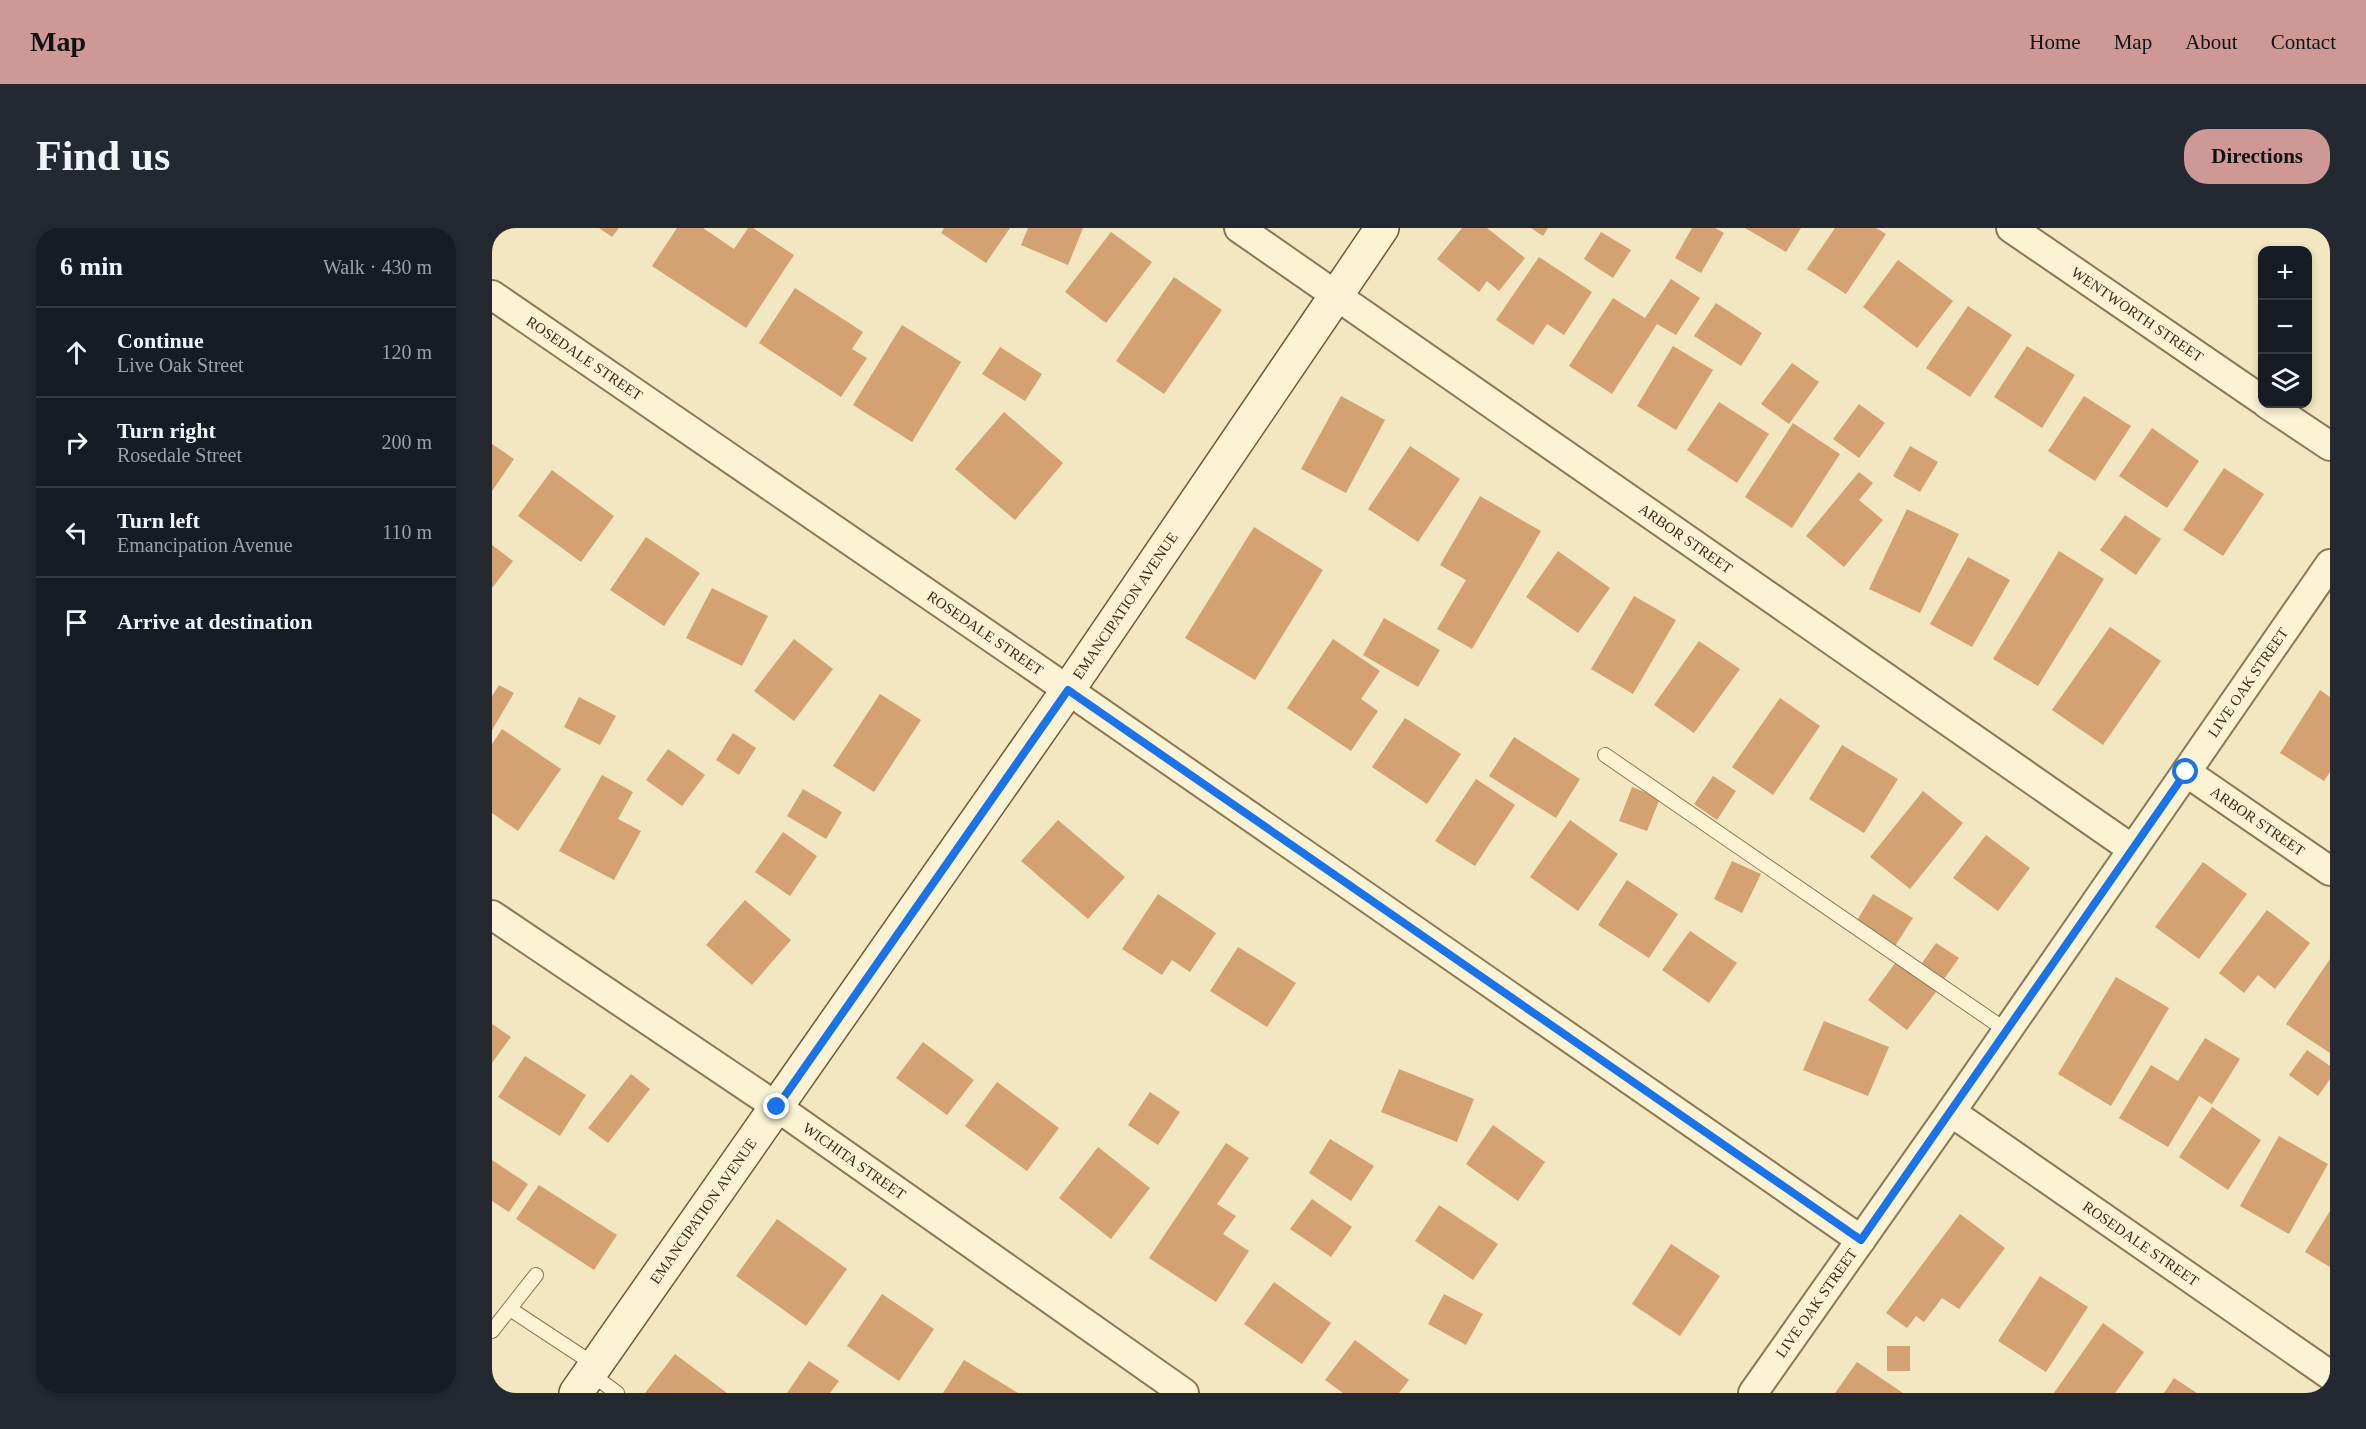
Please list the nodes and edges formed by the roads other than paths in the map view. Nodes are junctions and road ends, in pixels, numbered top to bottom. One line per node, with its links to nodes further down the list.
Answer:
1 (1239, 228): 4 (street, ARBOR STREET)
2 (1382, 228): 4 (main road, EMANCIPATION AVENUE)
3 (2011, 228): 6 (street, WENTWORTH STREET)
4 (1336, 294): 10 (main road, EMANCIPATION AVENUE); 13 (street, ARBOR STREET)
5 (492, 295): 10 (street, ROSEDALE STREET)
6 (2258, 397)
7 (2273, 408): 8 (street)
8 (2330, 446)
9 (2330, 564): 12 (street, LIVE OAK STREET)
10 (1068, 690): 17 (main road, EMANCIPATION AVENUE); 19 (street, ROSEDALE STREET)
11 (1605, 754): 16 (lane)
12 (2186, 772): 13 (street, LIVE OAK STREET); 14 (street, ARBOR STREET)
13 (2132, 849): 16 (street, LIVE OAK STREET)
14 (2330, 871)
15 (492, 915): 17 (street, WICHITA STREET)
16 (2007, 1031): 18 (street, LIVE OAK STREET)
17 (777, 1107): 24 (main road, EMANCIPATION AVENUE); 26 (street, WICHITA STREET)
18 (1951, 1112): 19 (street, LIVE OAK STREET); 23 (street, ROSEDALE STREET)
19 (1861, 1240): 27 (street, LIVE OAK STREET)
20 (536, 1275): 21 (lane)
21 (510, 1309): 22 (lane); 24 (lane)
22 (492, 1331)
23 (2330, 1375)
24 (587, 1377): 25 (lane)
25 (618, 1393)
26 (1184, 1393)
27 (1753, 1393)

